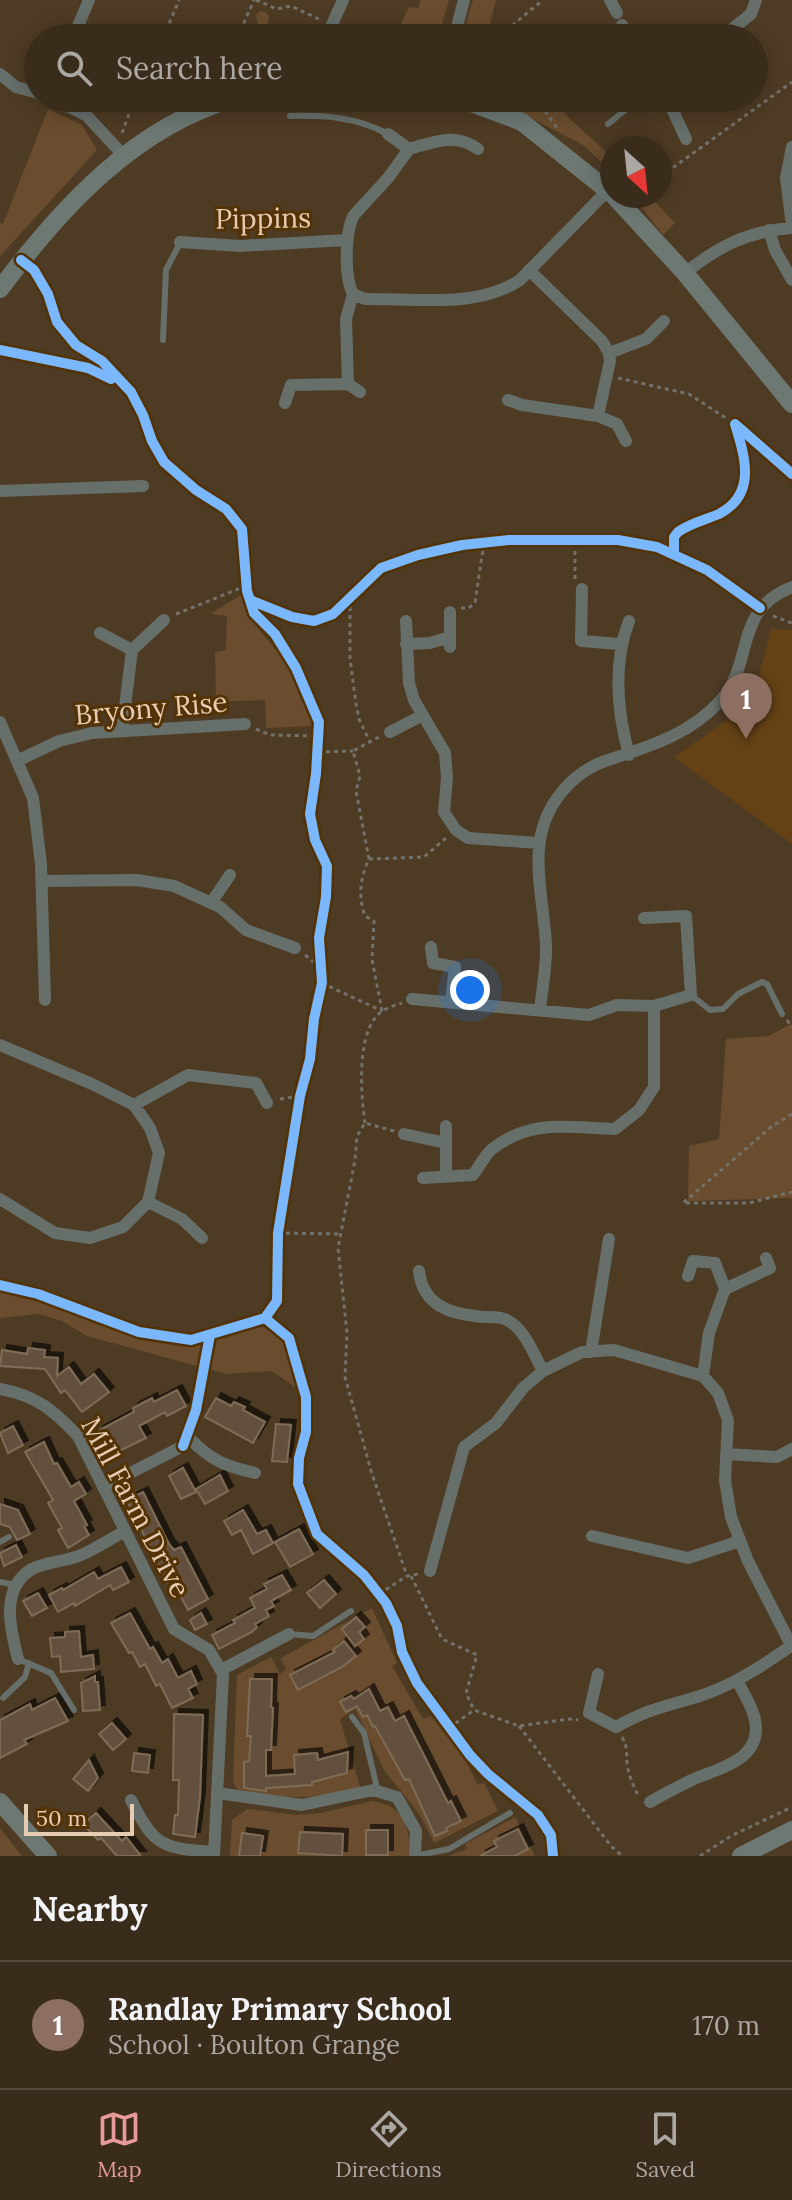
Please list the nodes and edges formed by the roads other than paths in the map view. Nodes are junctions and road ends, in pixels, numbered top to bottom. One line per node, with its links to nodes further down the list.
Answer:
1 (89, 0): 6 (street)
2 (343, 0): 7 (street)
3 (464, 0): 8 (street)
4 (610, 0): 9 (street)
5 (756, 0): 10 (street)
6 (79, 24)
7 (332, 24)
8 (458, 24)
9 (622, 24)
10 (738, 24)
11 (0, 74): 12 (street)
12 (24, 89)
13 (79, 112): 25 (street)
14 (202, 112): 25 (street)
15 (495, 112): 26 (street)
16 (623, 112): 19 (lane)
17 (673, 112): 21 (street)
18 (290, 116): 20 (lane)
19 (608, 124)
20 (388, 134): 23 (street)
21 (686, 139)
22 (792, 147): 29 (street)
23 (409, 149): 24 (street); 31 (street)
24 (478, 149)
25 (124, 156): 36 (street)
26 (600, 184)
27 (600, 203): 33 (street)
28 (625, 208): 34 (street)
29 (792, 227): 30 (street)
30 (769, 230): 34 (street); 35 (street)
31 (347, 240): 32 (street, Pippins); 37 (street)
32 (180, 242): 39 (lane)
33 (529, 270): 37 (street); 40 (street)
34 (685, 273): 45 (street)
35 (792, 280)
36 (0, 289)
37 (353, 294): 41 (street)
38 (664, 321): 40 (street)
39 (163, 340)
40 (609, 353): 46 (street)
41 (348, 384): 42 (street); 44 (street)
42 (360, 392)
43 (508, 400): 46 (street)
44 (285, 403)
45 (792, 404)
46 (598, 416): 47 (street)
47 (626, 441)
48 (143, 486): 49 (street)
49 (0, 491)
50 (792, 587): 65 (street)
51 (582, 589): 58 (street)
52 (450, 612): 57 (street)
53 (164, 620): 59 (street)
54 (406, 621): 57 (street)
55 (629, 621): 58 (street)
56 (100, 633): 59 (street)
57 (406, 644): 60 (street)
58 (620, 644): 65 (street)
59 (132, 650): 63 (street)
60 (421, 716): 64 (street); 67 (street)
61 (0, 722): 66 (street)
62 (245, 724): 63 (street, Bryony Rise)
63 (122, 731): 66 (street, Bryony Rise)
64 (390, 732)
65 (629, 755): 67 (street)
66 (19, 760): 69 (street)
67 (538, 843): 79 (street)
68 (230, 875): 70 (street)
69 (42, 881): 70 (street); 76 (street)
70 (211, 903): 73 (street)
71 (644, 918): 74 (street)
72 (431, 947): 77 (street)
73 (295, 948)
74 (691, 995): 78 (street); 80 (lane)
75 (412, 999): 77 (street)
76 (45, 1000)
77 (451, 1001): 79 (street)
78 (654, 1006): 79 (street); 87 (street)
79 (540, 1010)
80 (782, 1014)
81 (0, 1045): 83 (street)
82 (266, 1102): 83 (street)
83 (134, 1105): 90 (street)
84 (446, 1126): 86 (street)
85 (404, 1134): 86 (street)
86 (446, 1143): 87 (street)
87 (446, 1177): 88 (street)
88 (423, 1178)
89 (0, 1199): 90 (street)
90 (148, 1202): 91 (street)
91 (202, 1238)
92 (609, 1239): 97 (street)
93 (766, 1258): 96 (street)
94 (419, 1271): 98 (street)
95 (688, 1276): 96 (street)
96 (725, 1289): 99 (street)
97 (591, 1352): 98 (street); 99 (street)
98 (543, 1371): 110 (street)
99 (703, 1376): 102 (street)
100 (0, 1389): 104 (street, Mill Farm Drive)
101 (792, 1449): 102 (street)
102 (726, 1454): 108 (street)
103 (255, 1473): 104 (street)
104 (103, 1487): 105 (street, Mill Farm Drive)
105 (125, 1531): 112 (street); 117 (street, Mill Farm Drive)
106 (592, 1536): 108 (street)
107 (9, 1537): 109 (lane)
108 (740, 1541): 115 (street)
109 (0, 1542)
110 (430, 1571)
111 (0, 1582): 112 (lane)
112 (16, 1585): 116 (street)
113 (351, 1611): 114 (lane)
114 (289, 1634): 117 (street)
115 (791, 1647): 119 (street)
116 (24, 1661): 120 (lane); 121 (lane)
117 (221, 1670): 124 (street)
118 (598, 1674): 119 (street)
119 (737, 1680): 127 (street)
120 (3, 1698)
121 (74, 1710)
122 (352, 1717): 123 (lane)
123 (378, 1792): 124 (street); 132 (street)
124 (217, 1793): 130 (street)
125 (131, 1800): 130 (street)
126 (0, 1802): 131 (street)
127 (650, 1802)
128 (510, 1813): 132 (lane)
129 (792, 1830): 133 (street)
130 (214, 1854)
131 (48, 1856)
132 (415, 1856)
133 (741, 1856)

